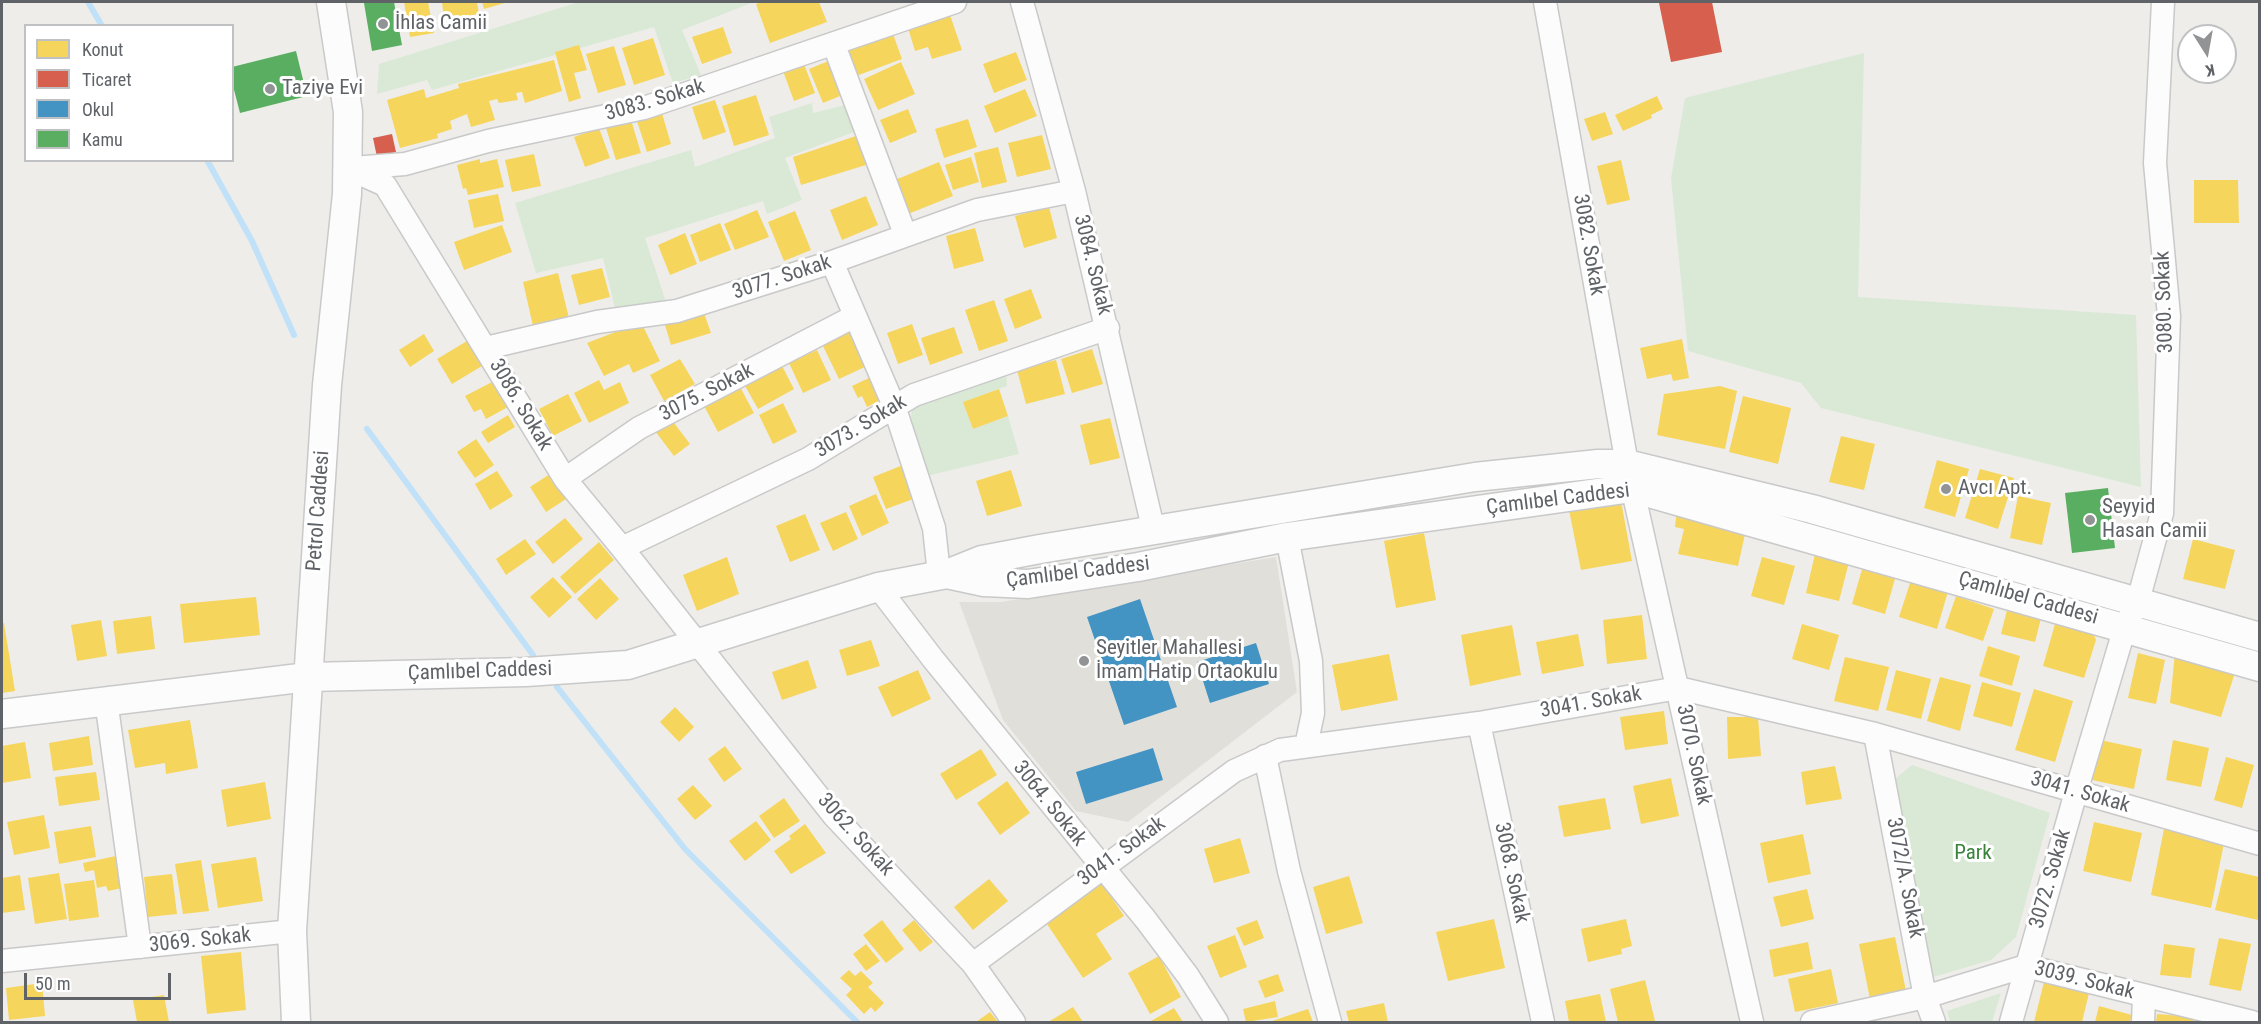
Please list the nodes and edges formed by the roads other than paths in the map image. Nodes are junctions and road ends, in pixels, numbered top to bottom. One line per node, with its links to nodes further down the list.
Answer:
1 (956, 2): 6 (street, 3083. Sokak)
2 (1022, 2): 8 (street, 3084. Sokak)
3 (1545, 2): 15 (street, 3082. Sokak)
4 (2163, 2): 22 (street, 3080. Sokak)
5 (335, 3): 7 (street, Petrol Caddesi)
6 (834, 45): 7 (street, 3083. Sokak); 9 (street)
7 (347, 168): 13 (street, 3086. Sokak); 27 (street, Petrol Caddesi)
8 (1074, 191): 9 (street, 3077. Sokak); 12 (street, 3084. Sokak)
9 (905, 234): 10 (street, 3077. Sokak)
10 (832, 262): 11 (street); 13 (street, 3077. Sokak)
11 (855, 316): 14 (street); 16 (street, 3075. Sokak)
12 (1108, 328): 14 (street, 3073. Sokak); 17 (street, 3084. Sokak)
13 (486, 348): 16 (street, 3086. Sokak)
14 (894, 406): 19 (street, 3073. Sokak); 20 (street)
15 (1630, 476): 17 (street, Çamlıbel Caddesi); 18 (street, Çamlıbel Caddesi); 22 (street, Çamlıbel Caddesi); 23 (street, Çamlıbel Caddesi); 28 (street, 3070. Sokak)
16 (564, 479): 19 (street, 3086. Sokak)
17 (1154, 532): 20 (street, Çamlıbel Caddesi)
18 (1287, 537): 20 (street, Çamlıbel Caddesi); 33 (street)
19 (622, 548): 25 (street, 3086. Sokak)
20 (943, 574): 21 (street, Çamlıbel Caddesi)
21 (878, 587): 25 (street, Çamlıbel Caddesi); 37 (street, 3064. Sokak)
22 (2138, 601): 23 (street, 3072. Sokak); 24 (street, Çamlıbel Caddesi)
23 (2126, 627): 26 (street, Çamlıbel Caddesi); 35 (street, 3072. Sokak)
24 (2259, 637)
25 (699, 644): 27 (street, Çamlıbel Caddesi); 41 (street, 3062. Sokak)
26 (2259, 667)
27 (308, 677): 29 (street, Çamlıbel Caddesi); 38 (street, Petrol Caddesi)
28 (1678, 688): 31 (street, 3041. Sokak); 32 (street, 3041. Sokak); 50 (street, 3070. Sokak)
29 (106, 700): 30 (street, Çamlıbel Caddesi); 39 (street)
30 (2, 714)
31 (1479, 723): 33 (street, 3041. Sokak); 49 (street, 3068. Sokak)
32 (1875, 734): 35 (street, 3041. Sokak); 44 (street, 3072/A. Sokak)
33 (1306, 746): 34 (street, 3041. Sokak)
34 (1265, 756): 37 (street, 3041. Sokak); 48 (street)
35 (2076, 792): 36 (street, 3041. Sokak); 42 (street, 3072. Sokak)
36 (2259, 844)
37 (1101, 867): 41 (street, 3041. Sokak); 47 (street, 3064. Sokak)
38 (292, 931): 39 (street, 3069. Sokak); 45 (street, Petrol Caddesi)
39 (140, 947): 40 (street, 3069. Sokak)
40 (2, 961)
41 (973, 964): 46 (street, 3062. Sokak)
42 (2026, 966): 43 (street, 3039. Sokak); 44 (street, 3039. Sokak); 53 (street, 3072. Sokak)
43 (2144, 996): 54 (street); 55 (street, 3039. Sokak)
44 (1924, 997): 51 (street, 3039. Sokak); 52 (street, 3072/A. Sokak)
45 (296, 1023)
46 (1014, 1023)
47 (1216, 1023)
48 (1330, 1023)
49 (1543, 1023)
50 (1752, 1023)
51 (1812, 1023)
52 (1934, 1023)
53 (2011, 1023)
54 (2143, 1023)
55 (2252, 1023)

